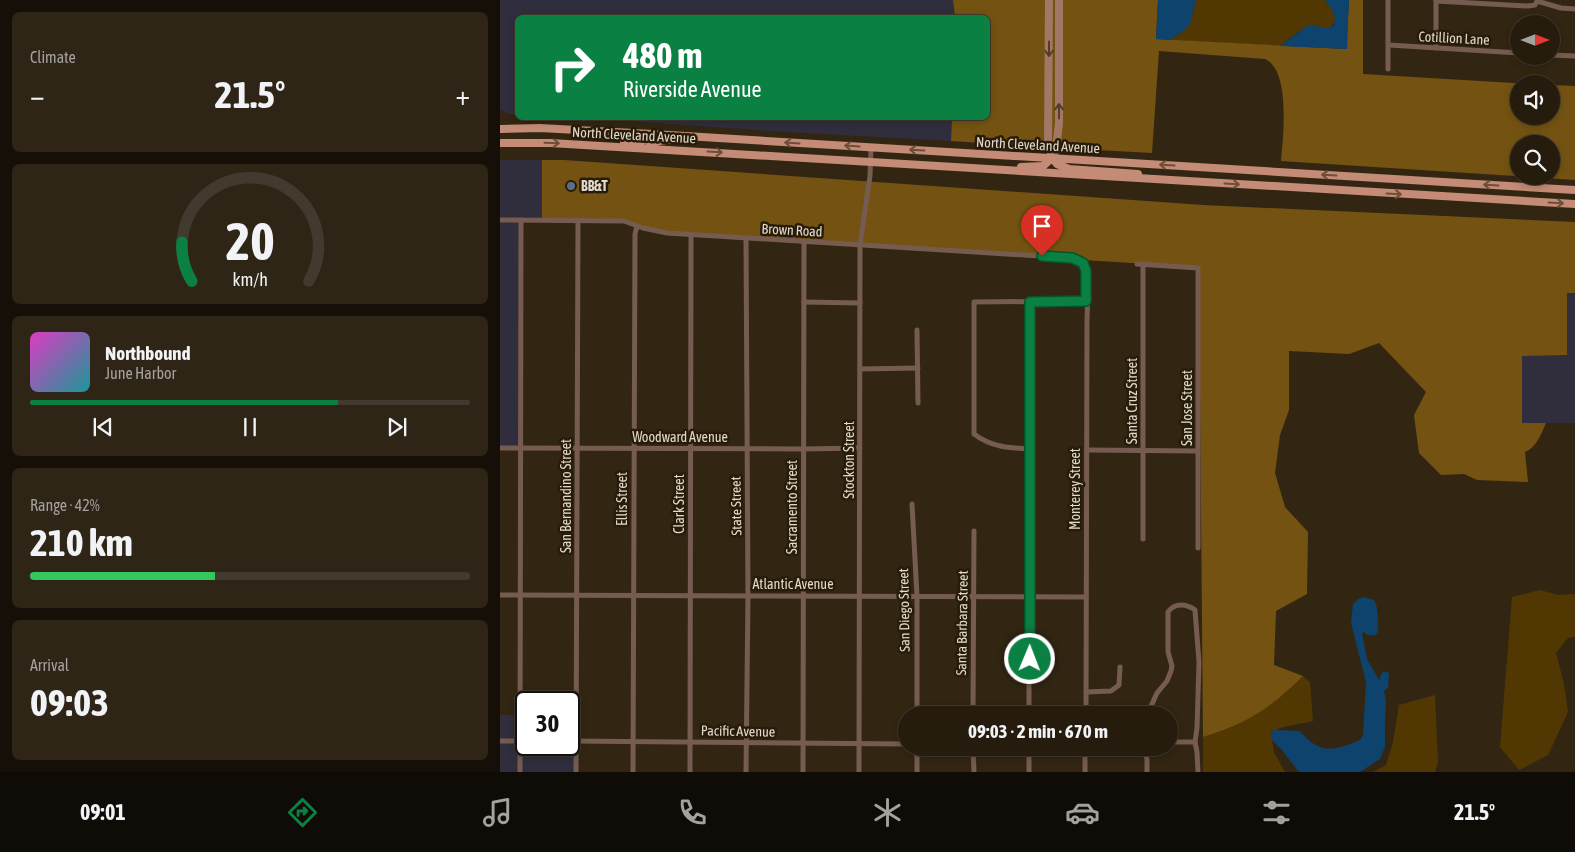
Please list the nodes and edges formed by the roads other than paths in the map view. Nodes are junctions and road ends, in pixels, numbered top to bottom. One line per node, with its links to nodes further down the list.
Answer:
1 (1049, 0): 20 (main road, one-way to 20)
2 (1059, 0): 20 (main road, one-way to 2)
3 (1388, 0): 7 (street)
4 (1436, 0): 5 (street); 8 (street)
5 (1536, 1): 6 (street)
6 (1575, 9)
7 (1389, 45): 8 (street, Cotillion Lane); 12 (street)
8 (1436, 48): 9 (street, Cotillion Lane)
9 (1510, 52)
10 (1560, 55): 11 (street)
11 (1575, 56)
12 (1388, 69)
13 (500, 128): 14 (main road, North Cleveland Avenue)
14 (652, 134): 15 (main road, North Cleveland Avenue); 17 (main road)
15 (704, 137): 18 (main road); 19 (main road, North Cleveland Avenue, one-way to 15)
16 (500, 143): 17 (main road, North Cleveland Avenue, one-way to 17)
17 (590, 145): 18 (main road, North Cleveland Avenue)
18 (648, 148): 21 (main road, North Cleveland Avenue, one-way to 21)
19 (871, 148): 20 (main road, North Cleveland Avenue, one-way to 19); 21 (street, Stockton Street)
20 (1052, 158): 22 (main road); 23 (main road); 24 (main road, North Cleveland Avenue, one-way to 20)
21 (870, 162): 22 (main road, North Cleveland Avenue); 33 (street, Stockton Street)
22 (989, 169): 23 (main road, North Cleveland Avenue)
23 (1183, 181): 25 (main road, North Cleveland Avenue, one-way to 25)
24 (1575, 190)
25 (1575, 204)
26 (500, 220): 27 (street, Brown Road)
27 (521, 220): 28 (street, Brown Road); 45 (street)
28 (578, 221): 29 (street, Brown Road); 46 (street, San Bernandino Street)
29 (637, 226): 30 (street, Brown Road); 47 (street, Ellis Street)
30 (691, 236): 31 (street, Brown Road); 49 (street, Clark Street)
31 (746, 239): 32 (street, Brown Road); 50 (street, State Street)
32 (804, 242): 33 (street, Brown Road); 37 (street, Sacramento Street)
33 (860, 246): 34 (street, Brown Road); 39 (street, Stockton Street)
34 (1083, 263): 36 (street, Monterey Street)
35 (1140, 264): 54 (street, Santa Cruz Street); 55 (street, San Jose Street)
36 (1086, 301): 38 (street); 53 (street, Monterey Street)
37 (804, 302): 39 (street); 51 (street, Sacramento Street)
38 (1030, 302): 52 (street); 52 (street)
39 (860, 303): 42 (street, Stockton Street)
40 (917, 330): 41 (street)
41 (918, 368): 42 (street); 43 (street)
42 (860, 369): 48 (street, Stockton Street)
43 (918, 403)
44 (500, 448): 45 (street, Woodward Avenue)
45 (521, 448): 46 (street, Woodward Avenue); 61 (street)
46 (578, 448): 47 (street, Woodward Avenue); 62 (street, San Bernandino Street)
47 (634, 448): 49 (street, Woodward Avenue); 63 (street, Ellis Street)
48 (860, 448): 51 (street, Woodward Avenue); 67 (street, Stockton Street)
49 (690, 449): 50 (street, Woodward Avenue); 64 (street, Clark Street)
50 (747, 449): 51 (street, Woodward Avenue); 65 (street, State Street)
51 (804, 449): 66 (street, Sacramento Street)
52 (1030, 449): 69 (street)
53 (1086, 450): 54 (street); 71 (street, Monterey Street)
54 (1143, 450): 55 (street); 58 (street, Santa Cruz Street)
55 (1198, 451): 59 (street, San Jose Street)
56 (912, 504): 68 (street, San Diego Street)
57 (974, 531): 70 (street, Santa Barbara Street)
58 (1143, 539)
59 (1198, 548)
60 (500, 595): 61 (street, Atlantic Avenue)
61 (521, 595): 62 (street, Atlantic Avenue); 73 (street)
62 (577, 595): 63 (street, Atlantic Avenue); 74 (street, San Bernandino Street)
63 (633, 595): 64 (street, Atlantic Avenue); 84 (street, Ellis Street)
64 (690, 595): 65 (street, Atlantic Avenue); 85 (street, Clark Street)
65 (748, 596): 66 (street, Atlantic Avenue); 88 (street, State Street)
66 (803, 596): 67 (street, Atlantic Avenue); 89 (street, Sacramento Street)
67 (860, 596): 68 (street, Atlantic Avenue); 90 (street, Stockton Street)
68 (917, 596): 70 (street, Atlantic Avenue); 76 (street, San Diego Street)
69 (1030, 596): 70 (street, Atlantic Avenue); 71 (street, Atlantic Avenue); 78 (street)
70 (974, 597): 77 (street, Santa Barbara Street)
71 (1086, 597): 75 (street, Monterey Street)
72 (1120, 667): 75 (street)
73 (522, 691)
74 (576, 691)
75 (1086, 692): 79 (street, Monterey Street)
76 (917, 706)
77 (973, 706)
78 (1029, 706)
79 (1086, 706)
80 (1151, 706): 87 (street)
81 (500, 741): 82 (street)
82 (515, 741)
83 (580, 741): 84 (street, Pacific Avenue)
84 (633, 742): 85 (street, Pacific Avenue); 101 (street, Ellis Street)
85 (690, 742): 88 (street, Pacific Avenue); 102 (street, Clark Street)
86 (1178, 742): 87 (street)
87 (1195, 742): 111 (street)
88 (746, 743): 89 (street, Pacific Avenue); 103 (street, State Street)
89 (803, 743): 90 (street, Pacific Avenue); 104 (street, Sacramento Street)
90 (859, 744): 91 (street, Pacific Avenue); 105 (street, Stockton Street)
91 (898, 744)
92 (522, 756): 99 (street)
93 (576, 756): 100 (street, San Bernandino Street)
94 (916, 756): 106 (street)
95 (973, 756): 107 (street)
96 (1029, 756): 108 (street)
97 (1085, 756): 109 (street)
98 (1146, 756): 110 (street)
99 (520, 772)
100 (576, 772)
101 (633, 772)
102 (690, 772)
103 (746, 772)
104 (803, 772)
105 (859, 772)
106 (917, 772)
107 (974, 772)
108 (1029, 772)
109 (1085, 772)
110 (1147, 772)
111 (1198, 772)

